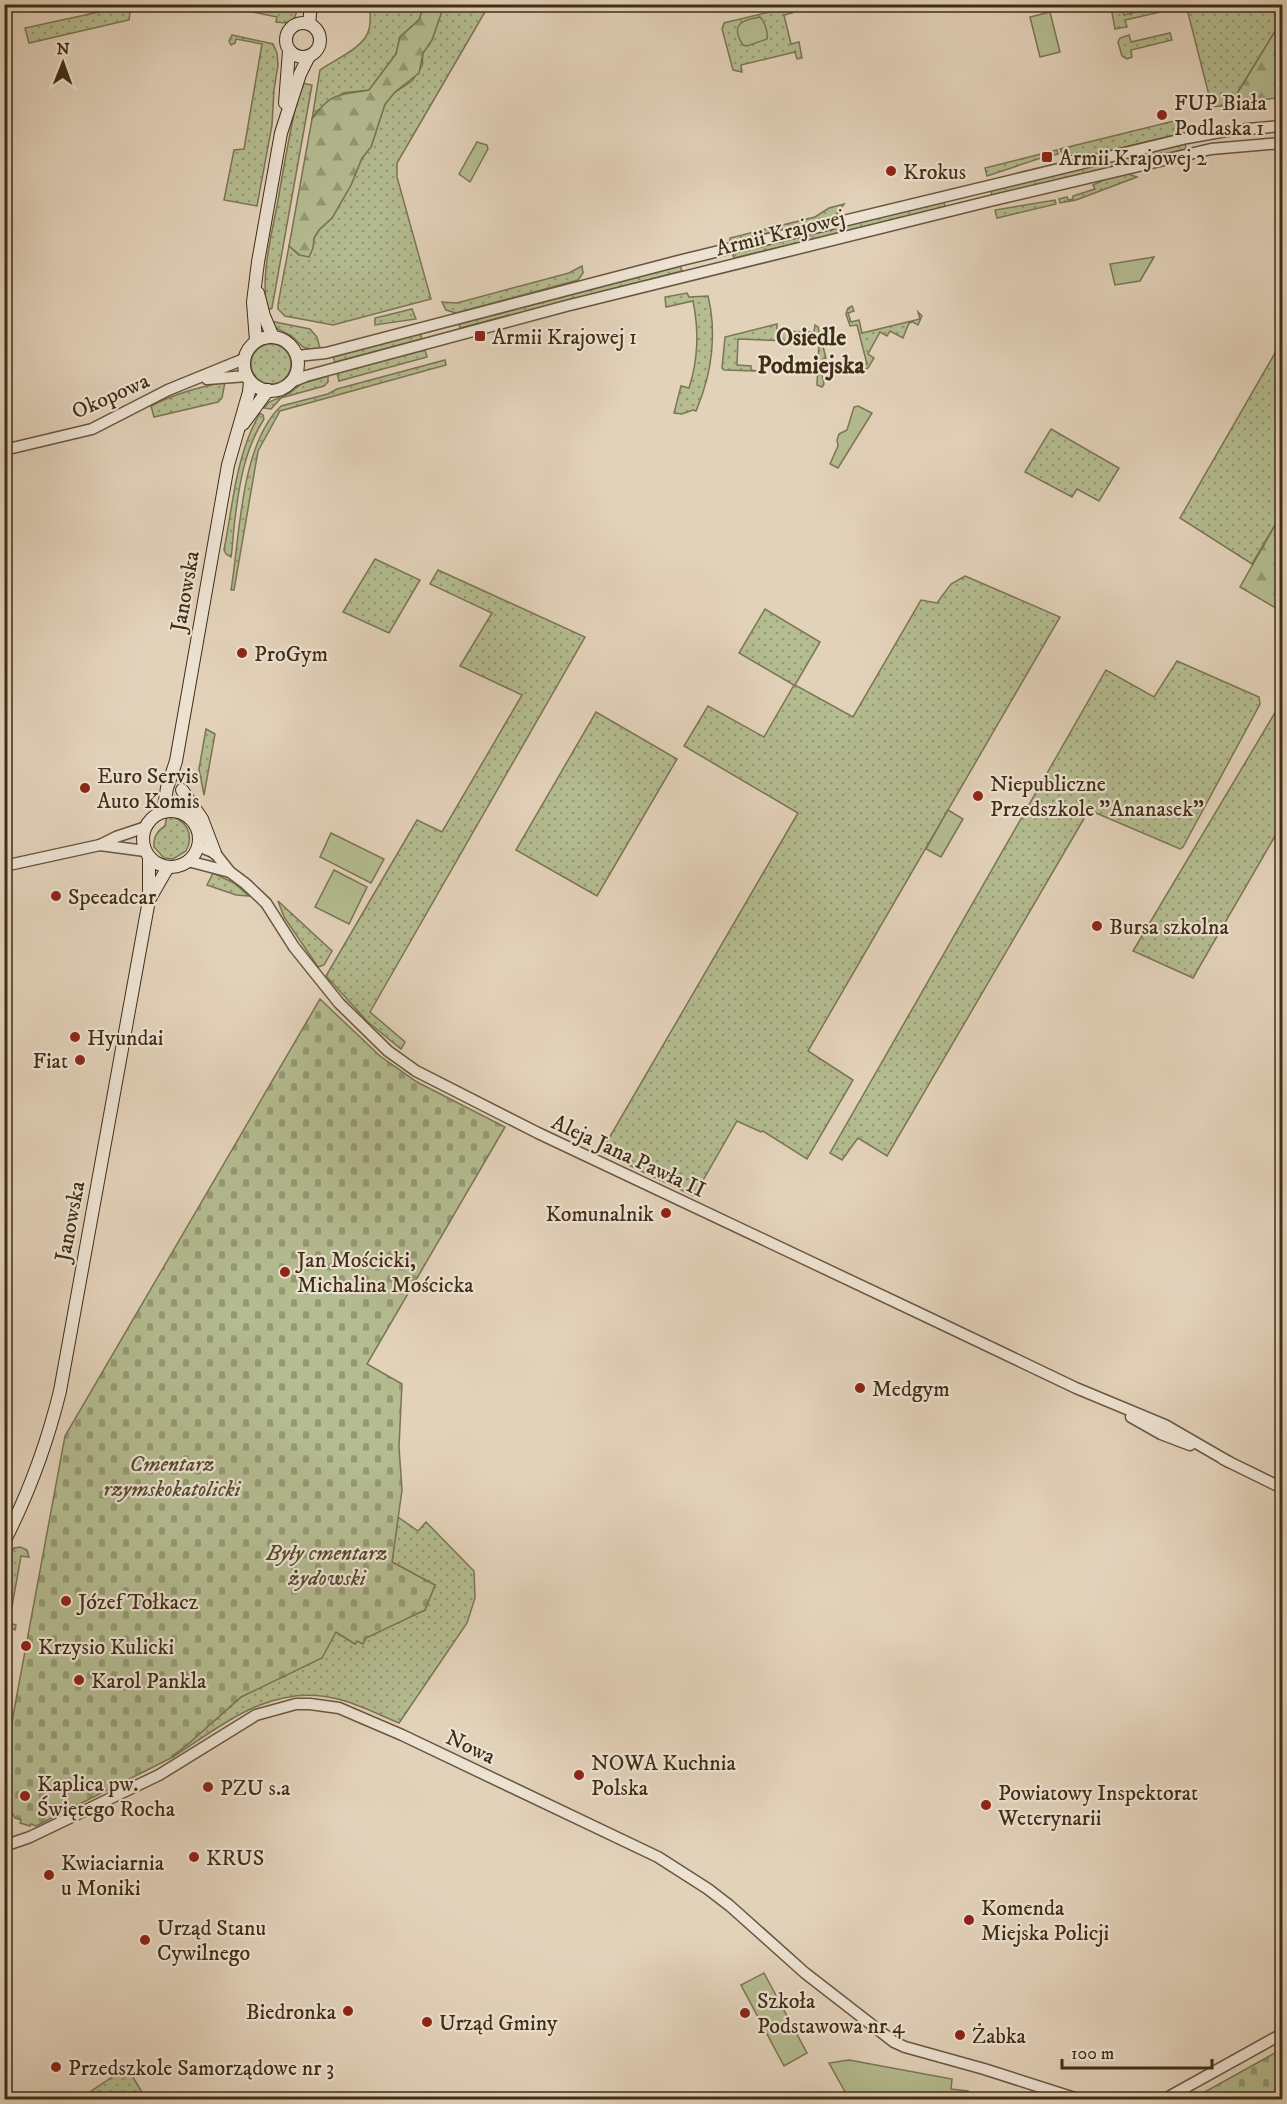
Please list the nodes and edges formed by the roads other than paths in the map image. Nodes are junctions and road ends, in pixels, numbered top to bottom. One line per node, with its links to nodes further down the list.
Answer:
1 (305, 4): 3 (main road)
2 (311, 4): 3 (main road)
3 (305, 23): 4 (main road); 5 (main road)
4 (289, 51): 5 (main road); 6 (main road)
5 (309, 56): 6 (main road)
6 (284, 119): 11 (main road)
7 (1282, 126): 8 (street, Armii Krajowej)
8 (1208, 134): 10 (street); 14 (street, Armii Krajowej)
9 (1282, 142): 10 (street, Armii Krajowej)
10 (1210, 149): 18 (street, Armii Krajowej)
11 (256, 286): 12 (main road); 13 (main road)
12 (273, 337): 13 (main road); 14 (main road)
13 (256, 341): 15 (main road)
14 (297, 356): 18 (main road)
15 (244, 359): 16 (main road); 17 (street, Okopowa)
16 (249, 379): 17 (street, Okopowa); 19 (main road); 20 (main road, Janowska)
17 (194, 380): 21 (street, Okopowa)
18 (291, 382): 19 (main road)
19 (268, 390): 20 (main road, Janowska)
20 (238, 430): 22 (main road, Janowska)
21 (4, 450)
22 (176, 761): 23 (main road, Janowska); 24 (main road, Janowska)
23 (182, 790): 25 (main road, Janowska); 29 (main road)
24 (163, 812): 25 (main road); 26 (main road)
25 (180, 813): 28 (main road)
26 (146, 827): 27 (street); 30 (main road)
27 (100, 845): 30 (street); 32 (street)
28 (198, 846): 29 (street, Aleja Jana Pawła II); 31 (main road)
29 (214, 853): 34 (street, Aleja Jana Pawła II)
30 (147, 854): 33 (main road); 35 (main road, Janowska)
31 (188, 861): 33 (main road); 34 (street, Aleja Jana Pawła II)
32 (4, 866)
33 (168, 867): 35 (main road, Janowska)
34 (230, 872): 36 (street, Aleja Jana Pawła II)
35 (149, 900): 37 (main road, Janowska)
36 (1282, 1488)
37 (4, 1542)
38 (4, 1846): 40 (street, Nowa)
39 (1282, 2034): 41 (street)
40 (1081, 2100)
41 (1163, 2100)

